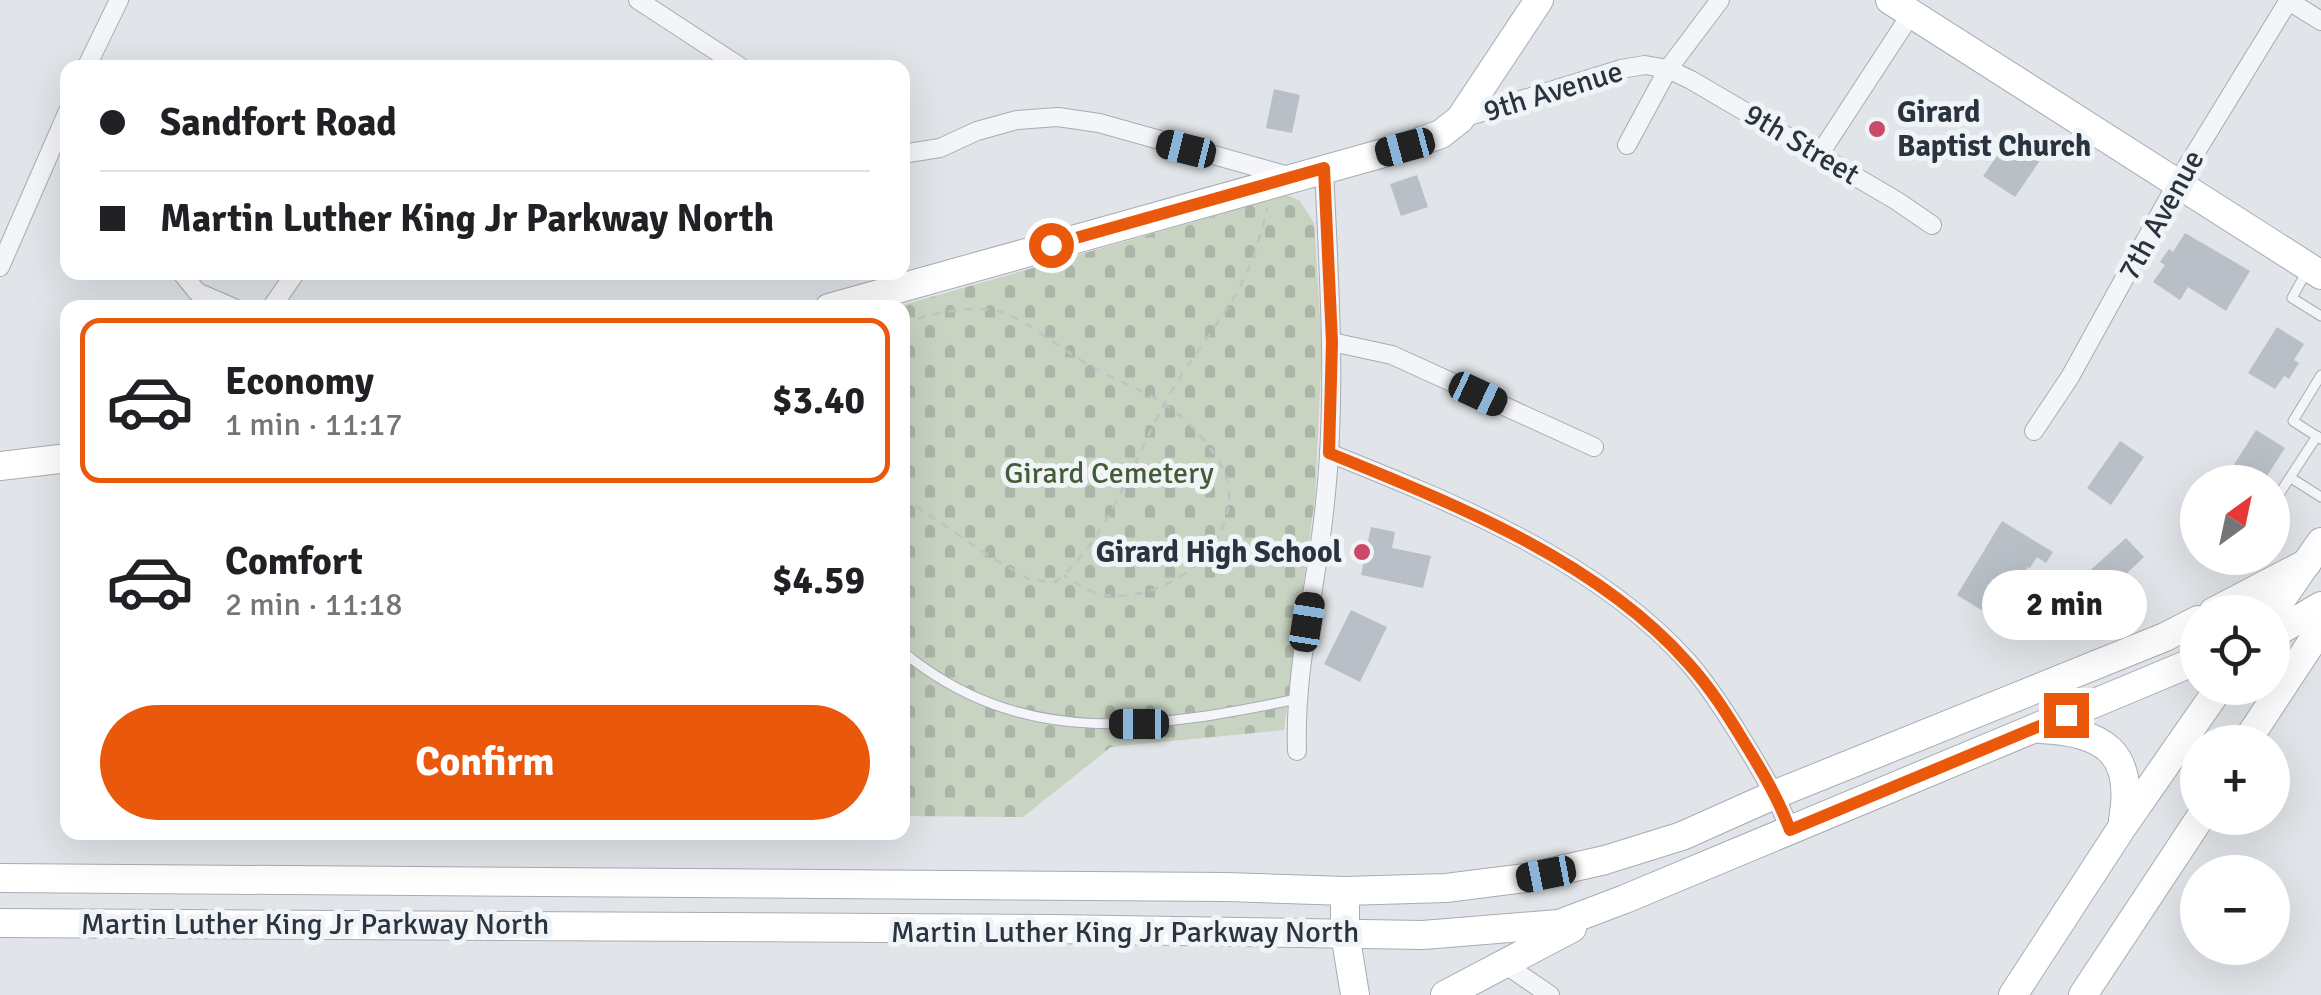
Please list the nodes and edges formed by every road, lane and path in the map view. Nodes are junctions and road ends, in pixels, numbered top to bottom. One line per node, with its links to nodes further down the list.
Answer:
1 (119, 0): 8 (street)
2 (638, 0): 9 (street)
3 (1539, 0): 11 (main road, 9th Avenue)
4 (1720, 0): 10 (street)
5 (2289, 0): 7 (street); 18 (street, 7th Avenue)
6 (1904, 6): 15 (street); 18 (main road)
7 (2321, 21)
8 (90, 60)
9 (730, 60)
10 (1668, 70): 11 (street, 9th Avenue); 13 (street); 15 (street, 9th Street)
11 (1460, 119): 16 (main road)
12 (60, 129): 20 (street)
13 (1627, 145)
14 (910, 153): 17 (street)
15 (1818, 155): 19 (street, 9th Street)
16 (1324, 168): 17 (main road); 27 (street)
17 (1282, 180): 24 (main road); 30 (path)
18 (2177, 184): 21 (main road); 32 (street, 7th Avenue)
19 (1932, 225)
20 (0, 268)
21 (2315, 271): 25 (lane)
22 (187, 280): 23 (street)
23 (216, 300)
24 (857, 300)
25 (2321, 316)
26 (910, 322): 30 (path)
27 (1332, 342): 34 (street); 35 (street)
28 (2320, 378): 29 (lane)
29 (2308, 396): 31 (lane); 33 (lane)
30 (1165, 401): 42 (path); 42 (path)
31 (2321, 404)
32 (2034, 431)
33 (2319, 437): 38 (lane)
34 (1594, 448)
35 (1329, 453): 53 (street); 59 (street)
36 (60, 459): 37 (main road)
37 (0, 466)
38 (2291, 478): 39 (lane)
39 (2321, 497)
40 (910, 502): 42 (path)
41 (2314, 552): 43 (main road); 44 (main road)
42 (1064, 575)
43 (2242, 595)
44 (2284, 595)
45 (2321, 606): 46 (main road)
46 (2290, 624)
47 (2321, 628): 56 (main road)
48 (2180, 629): 50 (main road, Martin Luther King Jr Parkway North)
49 (2180, 634): 50 (main road)
50 (2164, 637): 54 (main road, Martin Luther King Jr Parkway North)
51 (910, 657): 53 (lane)
52 (2180, 668): 57 (main road, Martin Luther King Jr Parkway North)
53 (1297, 699): 58 (street)
54 (1999, 704): 57 (main road); 59 (main road, Martin Luther King Jr Parkway North)
55 (2207, 705): 60 (main road)
56 (2257, 725)
57 (2023, 733): 60 (main road); 61 (main road, Martin Luther King Jr Parkway North)
58 (1297, 751)
59 (1776, 794): 61 (street); 64 (main road, Martin Luther King Jr Parkway North)
60 (2122, 828): 72 (main road)
61 (1790, 830): 65 (main road, Martin Luther King Jr Parkway North)
62 (2189, 835): 73 (main road)
63 (0, 878): 64 (main road, Martin Luther King Jr Parkway North)
64 (1345, 891): 67 (main road)
65 (1625, 899): 67 (main road, Martin Luther King Jr Parkway North); 68 (main road)
66 (0, 923): 67 (main road, Martin Luther King Jr Parkway North)
67 (1345, 934): 69 (main road)
68 (1503, 963): 70 (main road); 71 (street)
69 (1356, 995)
70 (1446, 995)
71 (1550, 995)
72 (2013, 995)
73 (2083, 995)

